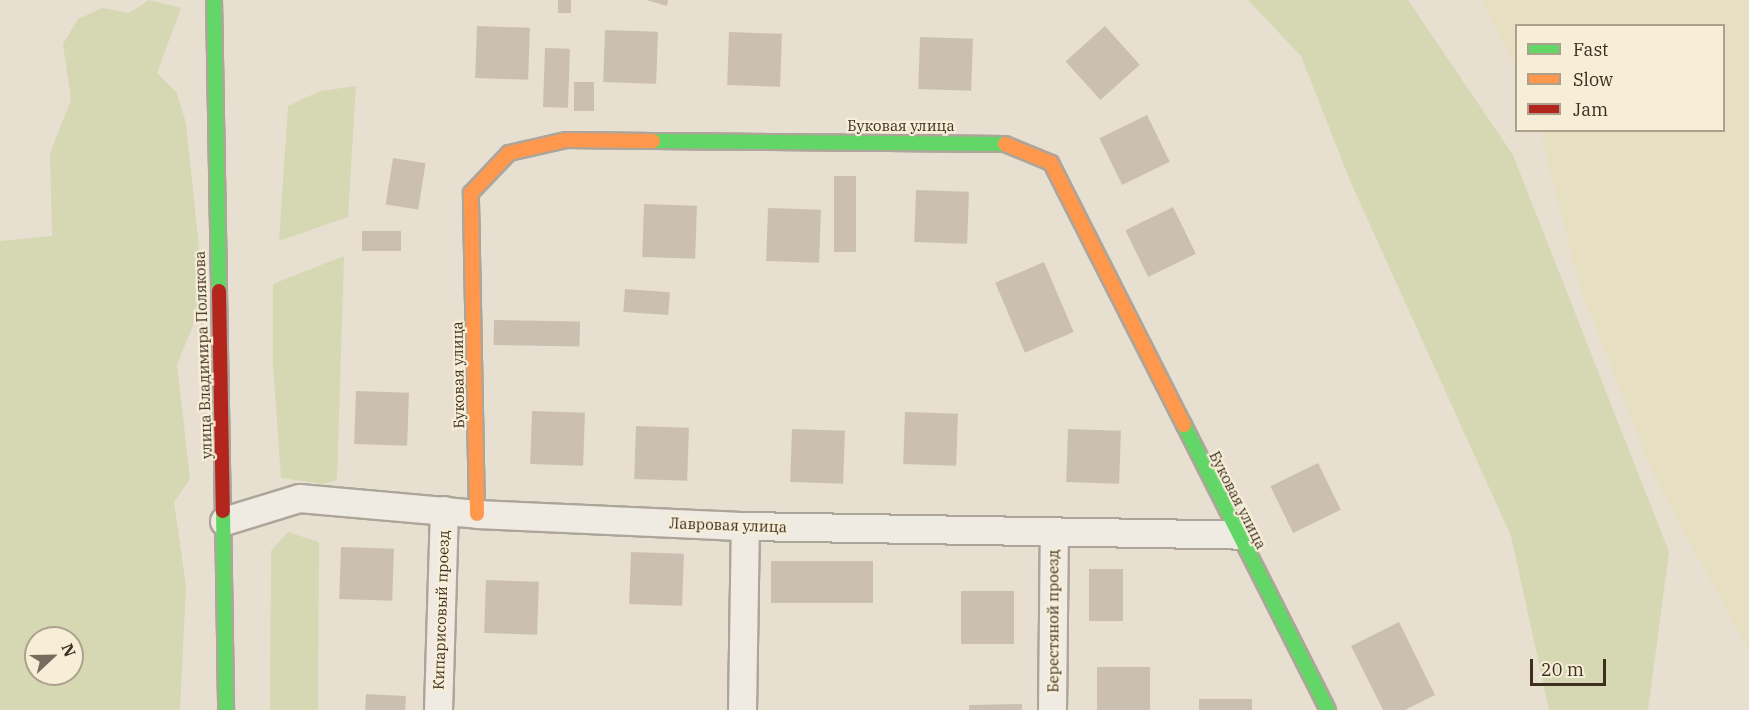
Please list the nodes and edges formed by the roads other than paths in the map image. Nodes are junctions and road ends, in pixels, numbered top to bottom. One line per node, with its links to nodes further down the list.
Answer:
1 (214, 0): 4 (street, улица Владимира Полякова)
2 (444, 510): 3 (street, Лавровая улица); 4 (street, Лавровая улица); 9 (street, Кипарисовый проезд)
3 (477, 514): 5 (street, Лавровая улица); 7 (street, Буковая улица)
4 (224, 521): 8 (street, улица Владимира Полякова)
5 (745, 526): 6 (street, Лавровая улица); 10 (street)
6 (1054, 531): 7 (street, Лавровая улица); 11 (street, Берестяной проезд)
7 (1237, 535): 12 (street, Буковая улица)
8 (226, 710)
9 (438, 710)
10 (742, 710)
11 (1052, 710)
12 (1328, 710)

